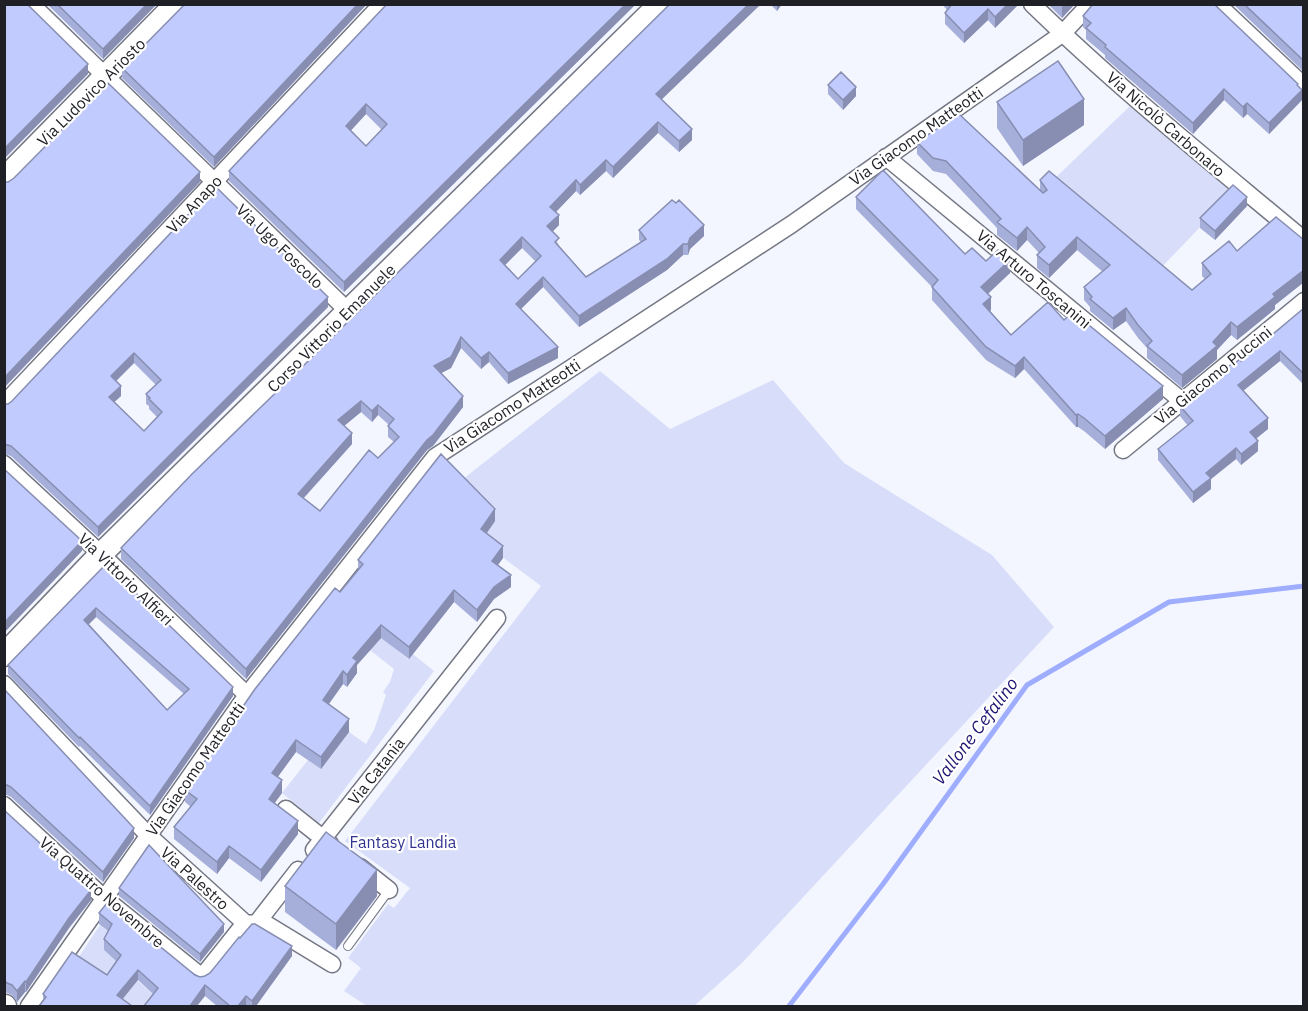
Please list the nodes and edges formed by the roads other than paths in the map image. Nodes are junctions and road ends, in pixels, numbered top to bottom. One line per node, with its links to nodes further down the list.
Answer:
1 (31, 4): 9 (street, Via Ugo Foscolo)
2 (176, 4): 9 (main road, Via Ludovico Ariosto)
3 (382, 4): 13 (street, Via Anapo)
4 (1032, 4): 8 (street, Via Nicolò Carbonaro)
5 (1090, 4): 8 (street, Via Giacomo Matteotti)
6 (1217, 4): 10 (street)
7 (652, 7): 16 (main road, Corso Vittorio Emanuele)
8 (1062, 34): 11 (street, Via Giacomo Matteotti); 14 (street, Via Nicolò Carbonaro)
9 (106, 77): 12 (main road, Via Ludovico Ariosto); 13 (street, Via Ugo Foscolo)
10 (1304, 86)
11 (886, 157): 17 (street, Via Arturo Toscanini); 25 (street, Via Giacomo Matteotti)
12 (4, 179)
13 (214, 183): 16 (street, Via Ugo Foscolo); 18 (street, Via Anapo)
14 (1304, 240)
15 (1304, 301): 17 (street, Via Giacomo Puccini)
16 (348, 311): 21 (main road, Corso Vittorio Emanuele)
17 (1182, 401): 19 (street, Via Giacomo Puccini)
18 (4, 404)
19 (1123, 450)
20 (4, 464): 21 (street, Via Vittorio Alfieri)
21 (101, 554): 23 (main road, Corso Vittorio Emanuele); 25 (street, Via Vittorio Alfieri)
22 (496, 618): 29 (street, Via Catania)
23 (4, 655)
24 (4, 684): 28 (street, Via Palestro)
25 (247, 695): 28 (street, Via Giacomo Matteotti)
26 (4, 805): 31 (street, Via Quattro Novembre)
27 (286, 809): 29 (street)
28 (148, 836): 31 (street, Via Giacomo Matteotti); 32 (street, Via Palestro)
29 (323, 838): 30 (street); 32 (street, Via Catania)
30 (389, 890): 33 (lane)
31 (104, 898): 35 (street, Via Quattro Novembre); 36 (street, Via Giacomo Matteotti)
32 (250, 923): 34 (street, Via Palestro); 35 (street, Via Catania)
33 (348, 946)
34 (332, 964)
35 (202, 977)
36 (29, 1006)

